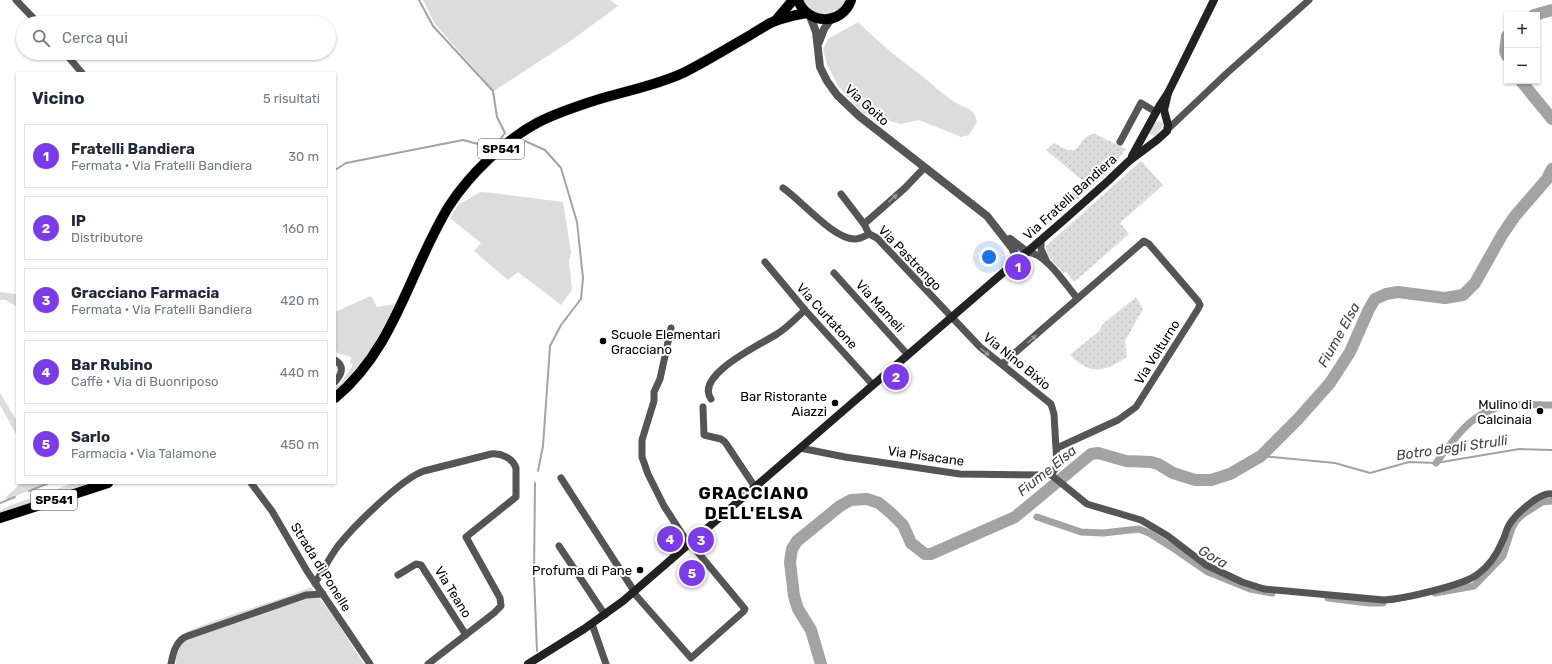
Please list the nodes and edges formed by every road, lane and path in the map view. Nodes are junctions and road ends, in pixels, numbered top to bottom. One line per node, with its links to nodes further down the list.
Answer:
1 (16, 0): 8 (street)
2 (793, 0): 10 (main road, SP541)
3 (798, 0): 7 (main road)
4 (850, 0): 9 (main road)
5 (1214, 0): 14 (main road, Via Fratelli Bandiera)
6 (1309, 0): 17 (street)
7 (808, 14): 9 (main road, SP541); 10 (main road, SP541); 11 (street, Via Goito)
8 (31, 16)
9 (831, 19): 11 (street, Via Goito)
10 (774, 21): 43 (main road, SP541)
11 (818, 44): 22 (street, Via Goito)
12 (71, 60): 13 (street)
13 (81, 72)
14 (1168, 93): 15 (main road, Via Fratelli Bandiera); 16 (main road, Via Fratelli Bandiera)
15 (1155, 114): 16 (main road); 18 (main road, Via Fratelli Bandiera); 20 (street)
16 (1166, 120): 17 (main road, Via Fratelli Bandiera)
17 (1168, 129): 19 (main road, Via Fratelli Bandiera)
18 (1145, 133): 19 (main road); 21 (main road, Via Fratelli Bandiera)
19 (1155, 141): 21 (main road, Via Fratelli Bandiera)
20 (1120, 142)
21 (1129, 160): 28 (main road, Via Fratelli Bandiera)
22 (924, 168): 25 (street, one-way to 22); 27 (street, Via Goito)
23 (783, 188): 26 (street)
24 (841, 194): 25 (street, Via Pastrengo)
25 (864, 224): 26 (street, Via Pastrengo)
26 (869, 234): 36 (street, Via Pastrengo)
27 (1002, 234): 29 (street, Via Goito); 32 (street, Via Goito)
28 (1041, 240): 29 (main road, Via Fratelli Bandiera); 30 (street)
29 (1027, 252): 30 (street); 32 (main road, Via Fratelli Bandiera)
30 (1046, 261): 34 (street)
31 (765, 262): 35 (street, Via Curtatone)
32 (1016, 262): 36 (main road, Via Fratelli Bandiera)
33 (834, 273): 38 (street, Via Mameli)
34 (1077, 298): 40 (street, one-way to 34); 47 (street, Via Volturno)
35 (805, 310): 42 (street, Via Curtatone); 44 (street)
36 (951, 318): 38 (main road, Via Fratelli Bandiera); 40 (street, Via Nino Bixio, one-way to 40)
37 (671, 328): 55 (street)
38 (908, 355): 42 (main road, Via Fratelli Bandiera)
39 (336, 361): 41 (street)
40 (1002, 364): 47 (street, Via Nino Bixio)
41 (336, 381)
42 (873, 385): 46 (main road, Via Fratelli Bandiera)
43 (336, 397)
44 (711, 399)
45 (703, 406): 52 (street)
46 (800, 448): 48 (street, Via Pisacane); 52 (main road, Via Fratelli Bandiera)
47 (1057, 448): 48 (street, Via Nino Bixio)
48 (1053, 476): 53 (street)
49 (561, 478): 59 (street)
50 (105, 484): 54 (main road, SP541)
51 (252, 484): 58 (street, Strada di Ponelle)
52 (755, 487): 55 (main road, Via Fratelli Bandiera)
53 (1552, 494)
54 (0, 518)
55 (688, 544): 59 (main road, Via Fratelli Bandiera); 59 (street)
56 (559, 546): 61 (street)
57 (398, 575): 63 (street, Via Teano)
58 (315, 583): 60 (street, Strada di Ponelle); 63 (street, Via Teano)
59 (633, 591): 61 (main road, Via Fratelli Bandiera)
60 (323, 594): 64 (street); 65 (street, Strada di Ponelle)
61 (605, 615): 62 (main road, Via Fratelli Bandiera)
62 (592, 624): 67 (main road, Via Fratelli Bandiera); 68 (street)
63 (466, 634): 66 (street, Via Teano)
64 (171, 664)
65 (370, 664)
66 (428, 664)
67 (528, 664)
68 (606, 664)

